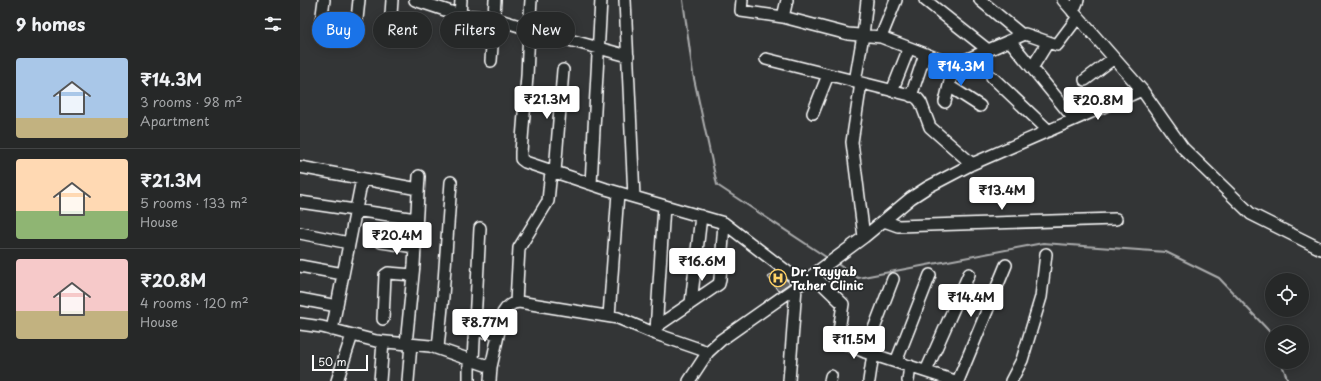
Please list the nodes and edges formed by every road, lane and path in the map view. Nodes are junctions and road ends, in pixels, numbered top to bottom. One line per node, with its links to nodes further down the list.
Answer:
1 (324, 0): 19 (street)
2 (359, 0): 20 (street)
3 (392, 0): 21 (street)
4 (415, 0): 18 (street)
5 (461, 0): 23 (street)
6 (495, 0): 24 (street)
7 (531, 0): 25 (street)
8 (601, 0): 36 (street)
9 (625, 0): 40 (street)
10 (742, 0): 27 (street)
11 (787, 0): 27 (street)
12 (867, 0): 28 (street)
13 (896, 0): 30 (street)
14 (925, 0): 38 (street)
15 (980, 0): 29 (street)
16 (1063, 0): 26 (street)
17 (1078, 0): 26 (street)
18 (427, 2): 22 (street)
19 (322, 12)
20 (358, 12)
21 (391, 12)
22 (452, 12)
23 (460, 12)
24 (494, 12)
25 (530, 12)
26 (1076, 14): 33 (street); 41 (street)
27 (783, 17): 28 (street)
28 (863, 35): 30 (street); 50 (street)
29 (1022, 35): 32 (street); 33 (street)
30 (881, 37): 37 (street)
31 (575, 41): 36 (street)
32 (1010, 41): 38 (street); 45 (street)
33 (1048, 42): 45 (street)
34 (492, 48): 43 (street)
35 (528, 48): 62 (street)
36 (598, 48): 40 (street); 66 (street)
37 (909, 48): 39 (street); 53 (street)
38 (988, 50): 44 (street)
39 (925, 54): 44 (street); 54 (street)
40 (628, 56): 69 (street)
41 (1114, 58): 49 (street); 52 (street)
42 (766, 60): 47 (street)
43 (491, 61)
44 (954, 65): 51 (street)
45 (1032, 68): 58 (street)
46 (563, 70): 62 (street)
47 (828, 75): 50 (street); 57 (street)
48 (992, 77): 59 (street)
49 (1085, 80)
50 (858, 82): 53 (street); 80 (street)
51 (949, 86): 55 (street); 56 (street)
52 (1142, 90): 58 (street); 84 (street)
53 (892, 91): 54 (street)
54 (911, 96): 60 (street)
55 (945, 102)
56 (980, 106)
57 (814, 113)
58 (1074, 119): 59 (street)
59 (1049, 131): 60 (street)
60 (972, 164): 76 (street)
61 (300, 167): 64 (street)
62 (553, 171): 66 (street); 96 (street)
63 (419, 176): 67 (street)
64 (362, 180): 67 (street); 72 (street)
65 (451, 182): 109 (street)
66 (591, 184): 68 (street)
67 (418, 189): 75 (street)
68 (618, 193): 69 (street); 99 (street)
69 (634, 197): 71 (street)
70 (300, 202): 72 (street)
71 (664, 206): 73 (street); 103 (street)
72 (356, 210): 75 (street); 82 (street)
73 (701, 216): 77 (street); 97 (street)
74 (1116, 218): 76 (street)
75 (416, 219): 83 (street)
76 (884, 221): 80 (street)
77 (724, 223): 94 (street); 97 (street)
78 (480, 228): 104 (street)
79 (300, 233): 82 (street)
80 (864, 237): 88 (street)
81 (381, 242): 83 (street)
82 (349, 243): 89 (street)
83 (415, 247): 91 (street)
84 (1321, 249)
85 (1046, 254): 127 (street)
86 (1006, 265): 126 (street)
87 (300, 266): 89 (street)
88 (818, 271): 94 (street); 111 (street)
89 (343, 274): 98 (street)
90 (969, 274): 116 (street)
91 (413, 275): 100 (street); 108 (street)
92 (930, 275): 113 (street)
93 (893, 279): 111 (street)
94 (799, 285): 110 (street); 123 (street)
95 (300, 299): 98 (street)
96 (516, 302): 99 (street); 105 (street)
97 (691, 303): 103 (street)
98 (337, 306): 102 (street)
99 (608, 316): 103 (street)
100 (382, 318)
101 (300, 324): 102 (street)
102 (332, 330): 106 (street)
103 (656, 330): 110 (street)
104 (475, 331): 105 (street); 112 (street)
105 (498, 333): 115 (street)
106 (352, 335): 107 (street); 117 (street)
107 (383, 342): 108 (street); 118 (street)
108 (408, 344): 109 (street); 119 (street)
109 (438, 348): 112 (street)
110 (708, 352): 122 (street)
111 (869, 353): 113 (street); 124 (street)
112 (471, 359): 115 (street); 120 (street)
113 (896, 362): 114 (street)
114 (910, 366): 116 (street); 125 (street)
115 (491, 367): 121 (street)
116 (926, 371): 126 (street)
117 (336, 381)
118 (380, 381)
119 (408, 381)
120 (469, 381)
121 (490, 381)
122 (689, 381)
123 (789, 381)
124 (869, 381)
125 (908, 381)
126 (956, 381)
127 (1011, 381)

